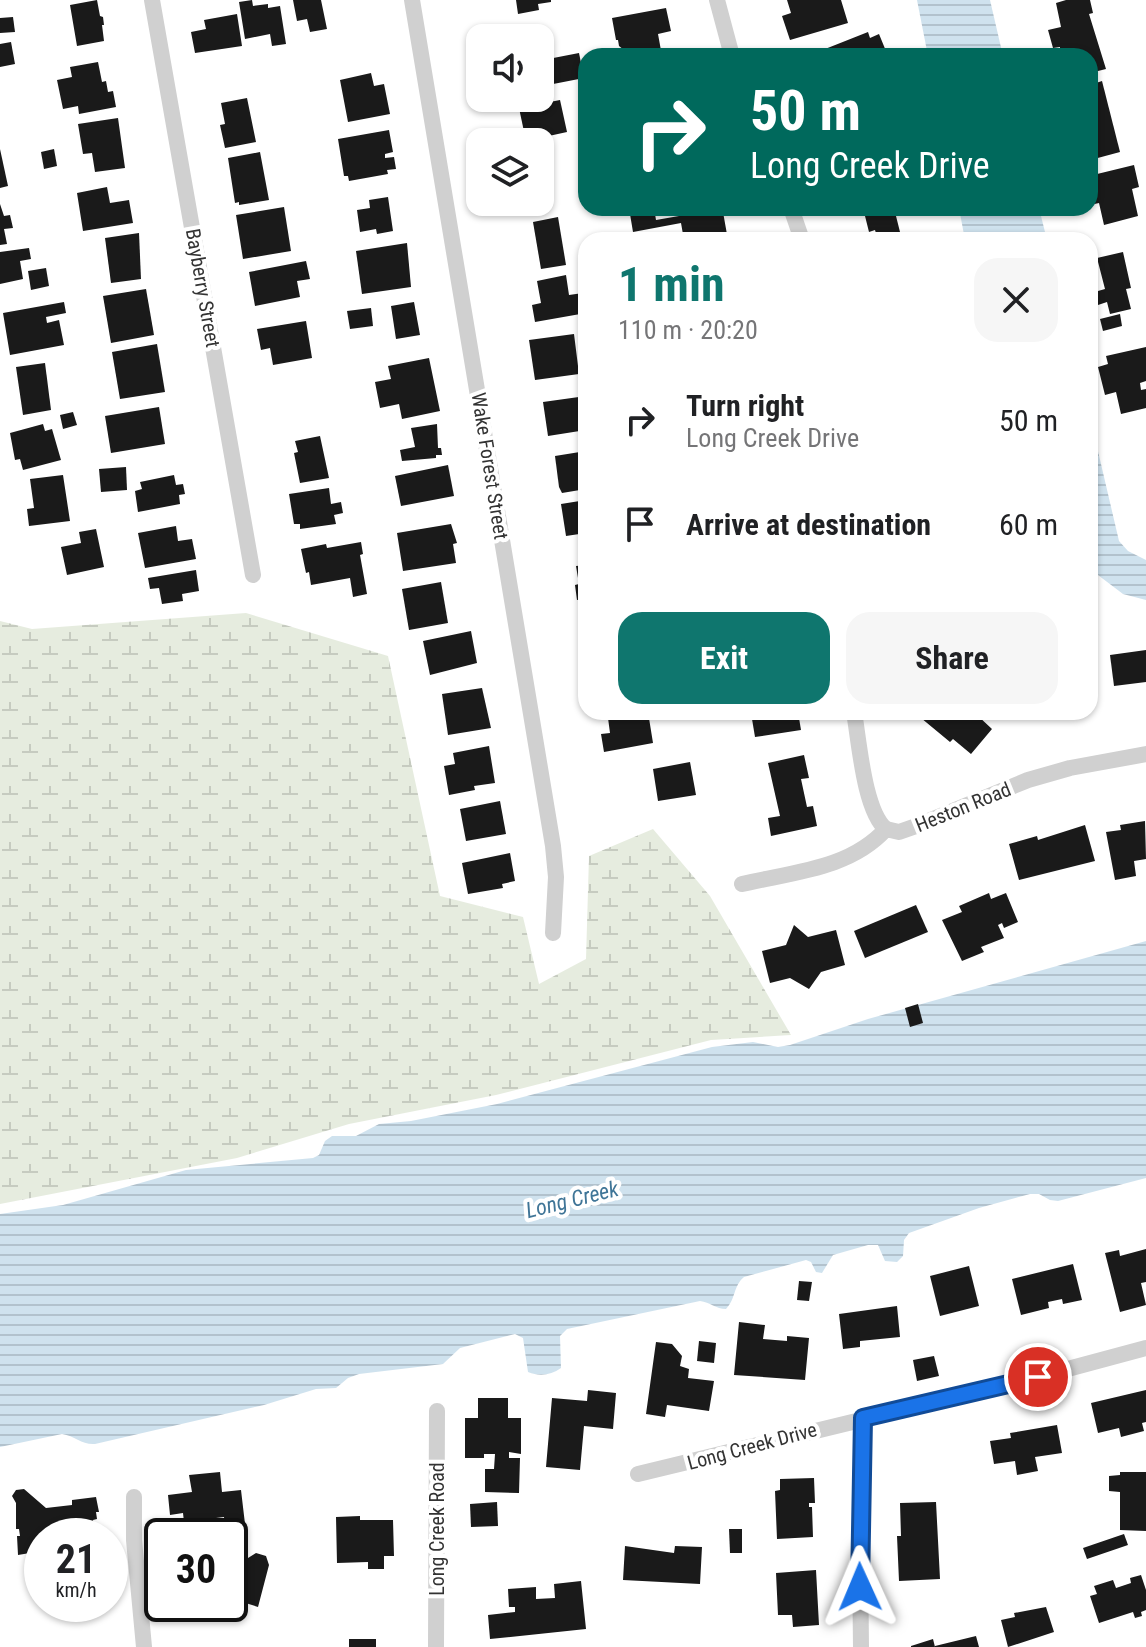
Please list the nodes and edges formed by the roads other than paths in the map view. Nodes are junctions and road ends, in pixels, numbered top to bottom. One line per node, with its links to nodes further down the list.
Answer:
1 (152, 0): 5 (street, Bayberry Street)
2 (412, 0): 10 (street, Wake Forest Street)
3 (717, 0): 4 (street)
4 (730, 48)
5 (253, 575)
6 (855, 720): 8 (street)
7 (1146, 754): 8 (street, Heston Road)
8 (886, 829): 9 (street, Heston Road)
9 (742, 884)
10 (553, 933)
11 (1146, 1348): 13 (street, Long Creek Drive)
12 (437, 1411): 17 (street, Long Creek Road)
13 (863, 1418): 14 (street, Long Creek Drive); 18 (street)
14 (638, 1474)
15 (134, 1497): 16 (street)
16 (144, 1647)
17 (436, 1647)
18 (861, 1647)

